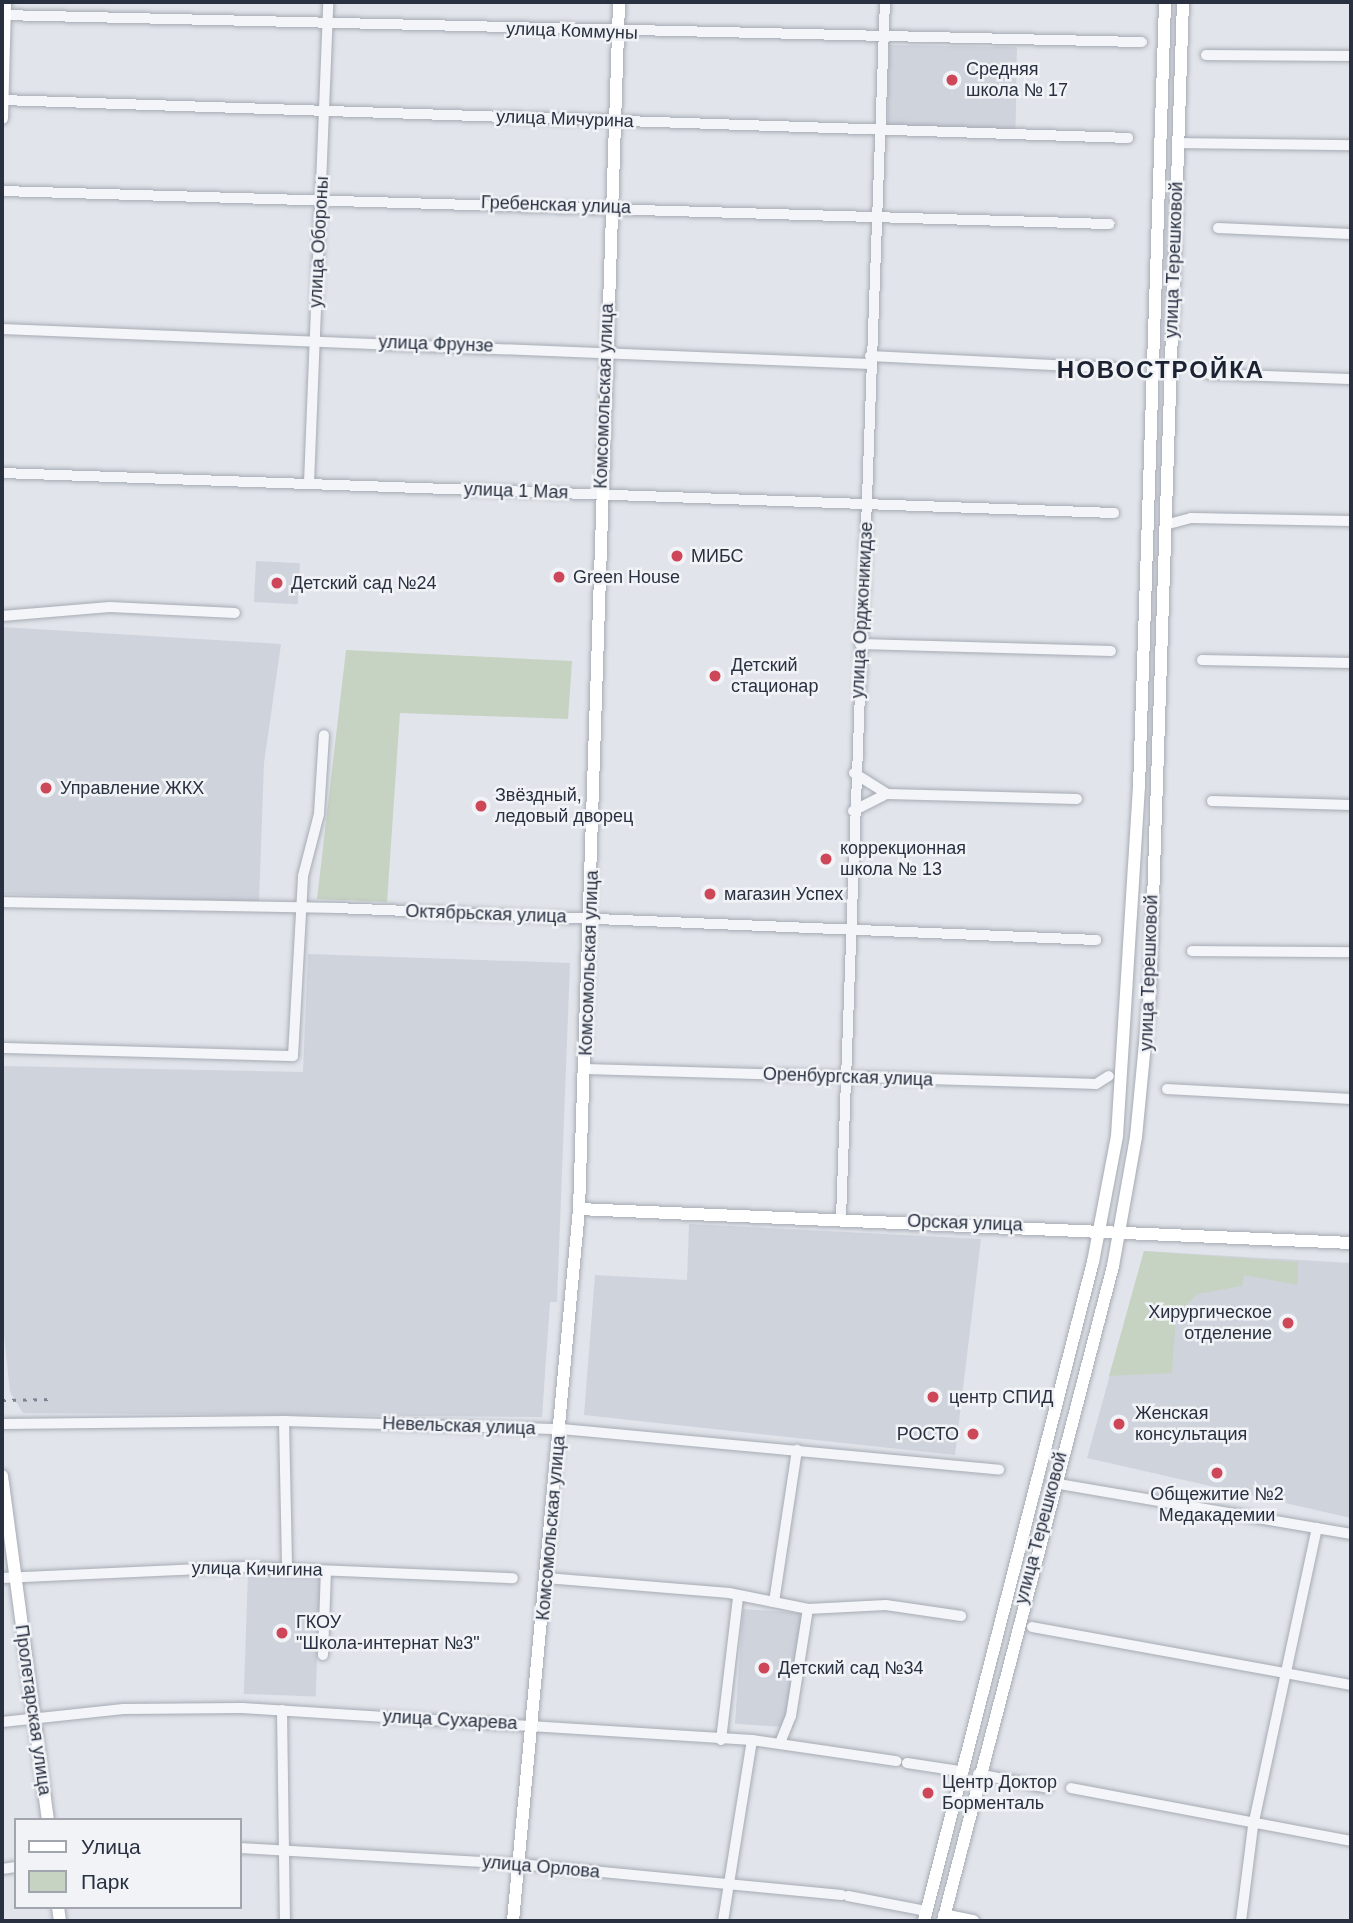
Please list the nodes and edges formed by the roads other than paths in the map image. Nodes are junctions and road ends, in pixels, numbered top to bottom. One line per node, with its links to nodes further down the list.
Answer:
1 (328, 2): 7 (street, улица Обороны)
2 (619, 2): 8 (main road, Комсомольская улица)
3 (885, 2): 9 (street, улица Орджоникидзе)
4 (1165, 2): 70 (main road, улица Терешковой)
5 (1183, 2): 19 (main road, улица Терешковой)
6 (3, 10): 7 (street, улица Коммуны); 13 (main road)
7 (328, 23): 8 (street, улица Коммуны); 14 (street, улица Обороны)
8 (618, 32): 9 (street, улица Коммуны); 16 (main road, Комсомольская улица)
9 (884, 40): 10 (street, улица Коммуны); 17 (street, улица Орджоникидзе)
10 (1142, 42)
11 (1206, 54): 12 (street)
12 (1351, 57)
13 (2, 100): 14 (street, улица Мичурина); 15 (main road)
14 (325, 113): 16 (street, улица Мичурина); 22 (street, улица Обороны)
15 (2, 118)
16 (614, 119): 17 (street, улица Мичурина); 23 (main road, Комсомольская улица)
17 (880, 132): 18 (street, улица Мичурина); 24 (street, улица Орджоникидзе)
18 (1128, 138)
19 (1178, 143): 20 (street); 41 (main road, улица Терешковой)
20 (1351, 145)
21 (2, 191): 22 (street, Гребенская улица)
22 (321, 198): 23 (street, Гребенская улица); 29 (street, улица Обороны)
23 (611, 206): 24 (street, Гребенская улица); 30 (main road, Комсомольская улица)
24 (877, 219): 25 (street, Гребенская улица); 31 (street, улица Орджоникидзе)
25 (1110, 224)
26 (1218, 228): 27 (street)
27 (1351, 234)
28 (2, 329): 29 (street, улица Фрунзе)
29 (314, 340): 30 (street, улица Фрунзе); 36 (street, улица Обороны)
30 (606, 349): 31 (street, улица Фрунзе); 37 (main road, Комсомольская улица)
31 (870, 360): 32 (street, улица Фрунзе); 38 (street, улица Орджоникидзе)
32 (1116, 368)
33 (1209, 374): 34 (street)
34 (1351, 379)
35 (2, 473): 36 (street, улица 1 Мая)
36 (309, 483): 37 (street, улица 1 Мая)
37 (601, 495): 38 (street, улица 1 Мая); 57 (main road, Комсомольская улица)
38 (866, 506): 39 (street, улица 1 Мая); 44 (street, улица Орджоникидзе)
39 (1114, 513)
40 (1351, 522): 41 (street)
41 (1165, 525): 71 (main road, улица Терешковой)
42 (235, 613): 43 (street)
43 (2, 616)
44 (860, 644): 45 (street); 49 (street, улица Орджоникидзе)
45 (1111, 651)
46 (1202, 660): 47 (street)
47 (1351, 663)
48 (324, 735): 56 (street)
49 (854, 773): 50 (street); 54 (street, улица Орджоникидзе)
50 (887, 794): 51 (street); 54 (street)
51 (1077, 799)
52 (1212, 801): 53 (street)
53 (1351, 805)
54 (853, 811): 58 (street, улица Орджоникидзе)
55 (2, 902): 56 (street, Октябрьская улица)
56 (302, 909): 57 (street, Октябрьская улица); 62 (street)
57 (591, 918): 58 (street, Октябрьская улица); 63 (main road, Комсомольская улица)
58 (850, 932): 59 (street, Октябрьская улица); 65 (street, улица Орджоникидзе)
59 (1096, 940)
60 (1192, 951): 61 (street)
61 (1351, 952)
62 (2, 1048)
63 (585, 1069): 65 (street, Оренбургская улица); 68 (main road, Комсомольская улица)
64 (1109, 1076): 65 (street, Оренбургская улица)
65 (849, 1077): 69 (street, улица Орджоникидзе)
66 (1167, 1089): 67 (street)
67 (1351, 1099)
68 (579, 1209): 69 (main road, Орская улица); 75 (main road, Комсомольская улица)
69 (841, 1218): 70 (main road, Орская улица)
70 (1101, 1228): 71 (main road, Орская улица); 102 (main road, улица Терешковой)
71 (1120, 1229): 72 (main road, Орская улица); 79 (main road, улица Терешковой)
72 (1351, 1243)
73 (285, 1421): 74 (street, Невельская улица); 75 (street, Невельская улица); 82 (street)
74 (2, 1423)
75 (561, 1429): 76 (street, Невельская улица); 86 (main road, Комсомольская улица)
76 (797, 1450): 77 (street, Невельская улица); 88 (street)
77 (999, 1470)
78 (2, 1476): 84 (main road, Пролетарская улица)
79 (1053, 1483): 80 (street); 103 (main road, улица Терешковой)
80 (1317, 1528): 81 (street); 93 (street)
81 (1351, 1534)
82 (287, 1569): 83 (street, улица Кичигина); 84 (street, улица Кичигина)
83 (326, 1571): 85 (street, улица Кичигина); 92 (street)
84 (8, 1577): 96 (main road, Пролетарская улица)
85 (513, 1578)
86 (546, 1578): 87 (street); 98 (main road, Комсомольская улица)
87 (738, 1597): 88 (street); 99 (street)
88 (774, 1602): 89 (street)
89 (808, 1609): 90 (street); 101 (street)
90 (961, 1616)
91 (1032, 1628): 93 (street)
92 (323, 1654)
93 (1289, 1673): 94 (street); 107 (street)
94 (1351, 1685)
95 (282, 1710): 96 (street, улица Сухарева); 98 (street, улица Сухарева); 110 (street)
96 (37, 1718): 97 (street, улица Сухарева); 106 (main road, Пролетарская улица)
97 (2, 1722)
98 (533, 1725): 99 (street, улица Сухарева); 111 (main road, Комсомольская улица)
99 (721, 1740): 100 (street, улица Сухарева)
100 (752, 1740): 101 (street, улица Сухарева); 112 (street)
101 (780, 1743): 102 (street, улица Сухарева)
102 (959, 1771): 113 (main road, улица Терешковой)
103 (978, 1774): 104 (street); 114 (main road, улица Терешковой)
104 (1048, 1788)
105 (1071, 1788): 107 (street)
106 (48, 1818)
107 (1253, 1826): 108 (street); 119 (street)
108 (1351, 1841)
109 (242, 1848): 110 (street, улица Орлова)
110 (286, 1848): 111 (street, улица Орлова); 115 (street)
111 (519, 1864): 112 (street, улица Орлова); 116 (main road, Комсомольская улица)
112 (729, 1884): 113 (street, улица Орлова); 117 (street)
113 (925, 1916)
114 (944, 1918): 118 (main road)
115 (285, 1921)
116 (513, 1921)
117 (723, 1921)
118 (973, 1921)
119 (1241, 1921)

